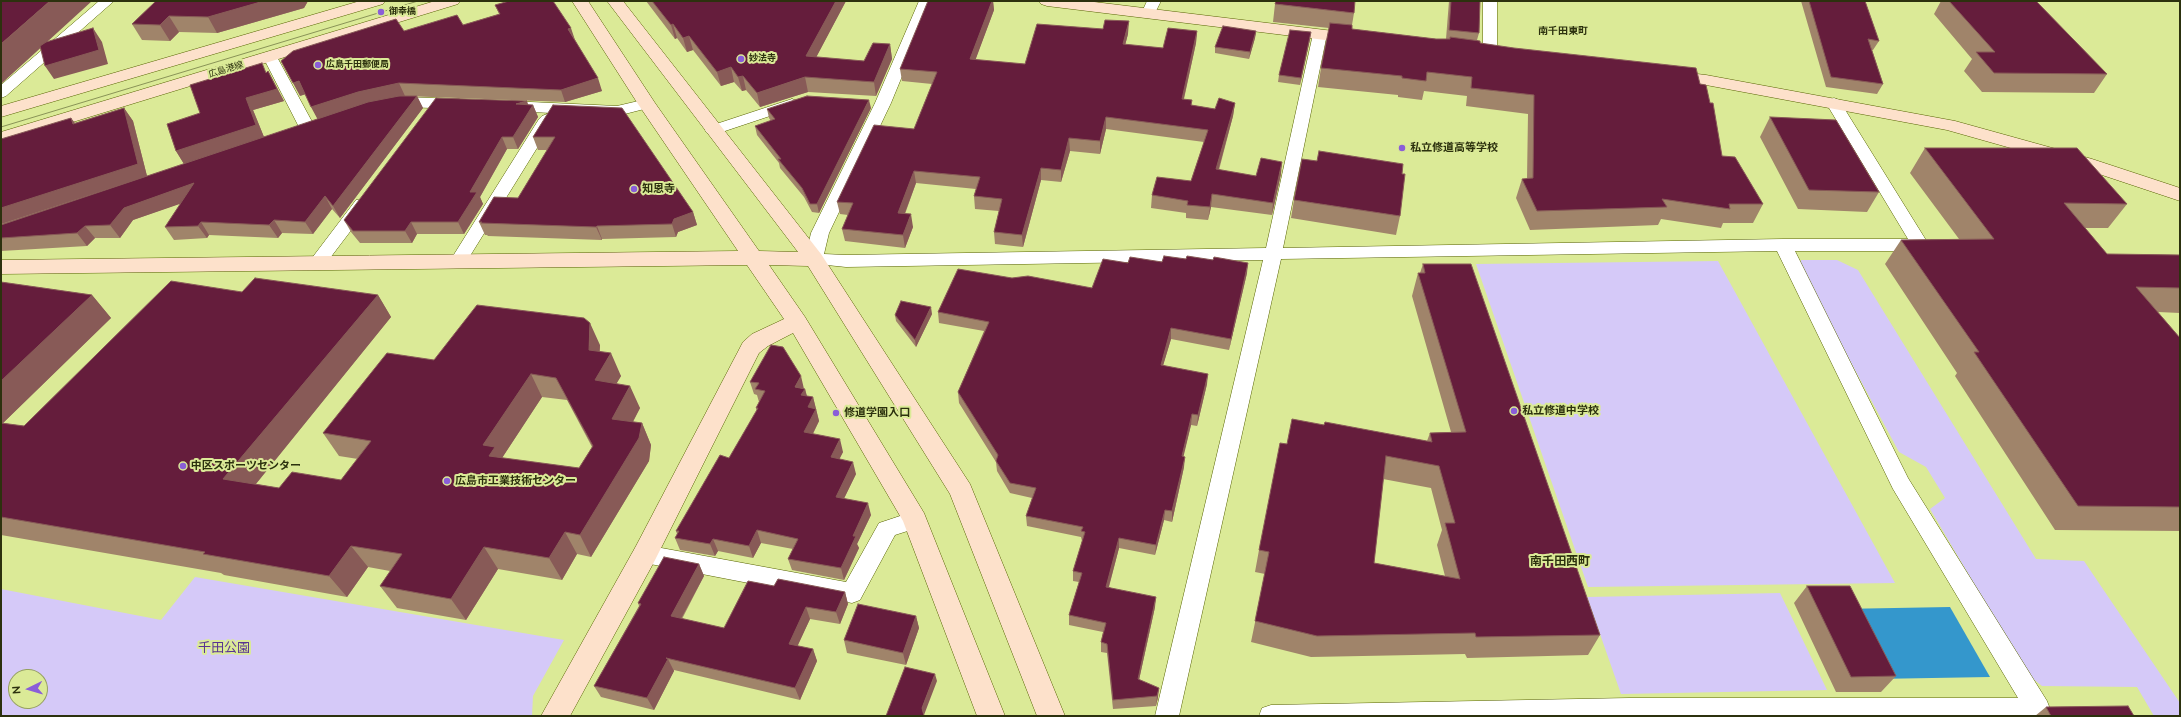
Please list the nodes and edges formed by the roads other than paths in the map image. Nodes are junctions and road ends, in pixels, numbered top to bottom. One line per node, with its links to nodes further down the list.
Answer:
1 (107, 1): 15 (street)
2 (377, 1): 21 (street)
3 (452, 1): 13 (street, 広島港線)
4 (580, 1): 18 (street)
5 (616, 1): 23 (street)
6 (926, 1): 30 (street)
7 (1047, 1): 9 (street)
8 (1490, 1): 12 (street)
9 (1151, 8): 10 (street)
10 (1320, 34): 11 (street); 28 (street)
11 (1374, 41)
12 (1490, 55)
13 (270, 57): 22 (street); 24 (street, 広島港線)
14 (1652, 74): 17 (street)
15 (1, 92)
16 (808, 98): 23 (street)
17 (1834, 103): 26 (street); 27 (street)
18 (647, 104): 20 (street); 29 (street)
19 (384, 106): 20 (street)
20 (554, 108): 31 (street)
21 (1, 112)
22 (308, 130)
23 (713, 130): 30 (street)
24 (1, 138)
25 (371, 192): 32 (street)
26 (2180, 195)
27 (1783, 245): 28 (street); 37 (street)
28 (1274, 254): 30 (street); 42 (street)
29 (753, 258): 30 (street); 31 (street); 34 (street)
30 (814, 259): 41 (street)
31 (459, 260): 32 (street)
32 (318, 262): 33 (street)
33 (1, 267)
34 (797, 322): 35 (street); 36 (street)
35 (915, 520): 36 (street); 40 (street)
36 (645, 554): 39 (street)
37 (1784, 712): 38 (street)
38 (1630, 713): 43 (street)
39 (555, 716)
40 (991, 716)
41 (1051, 716)
42 (1167, 716)
43 (1271, 716)

